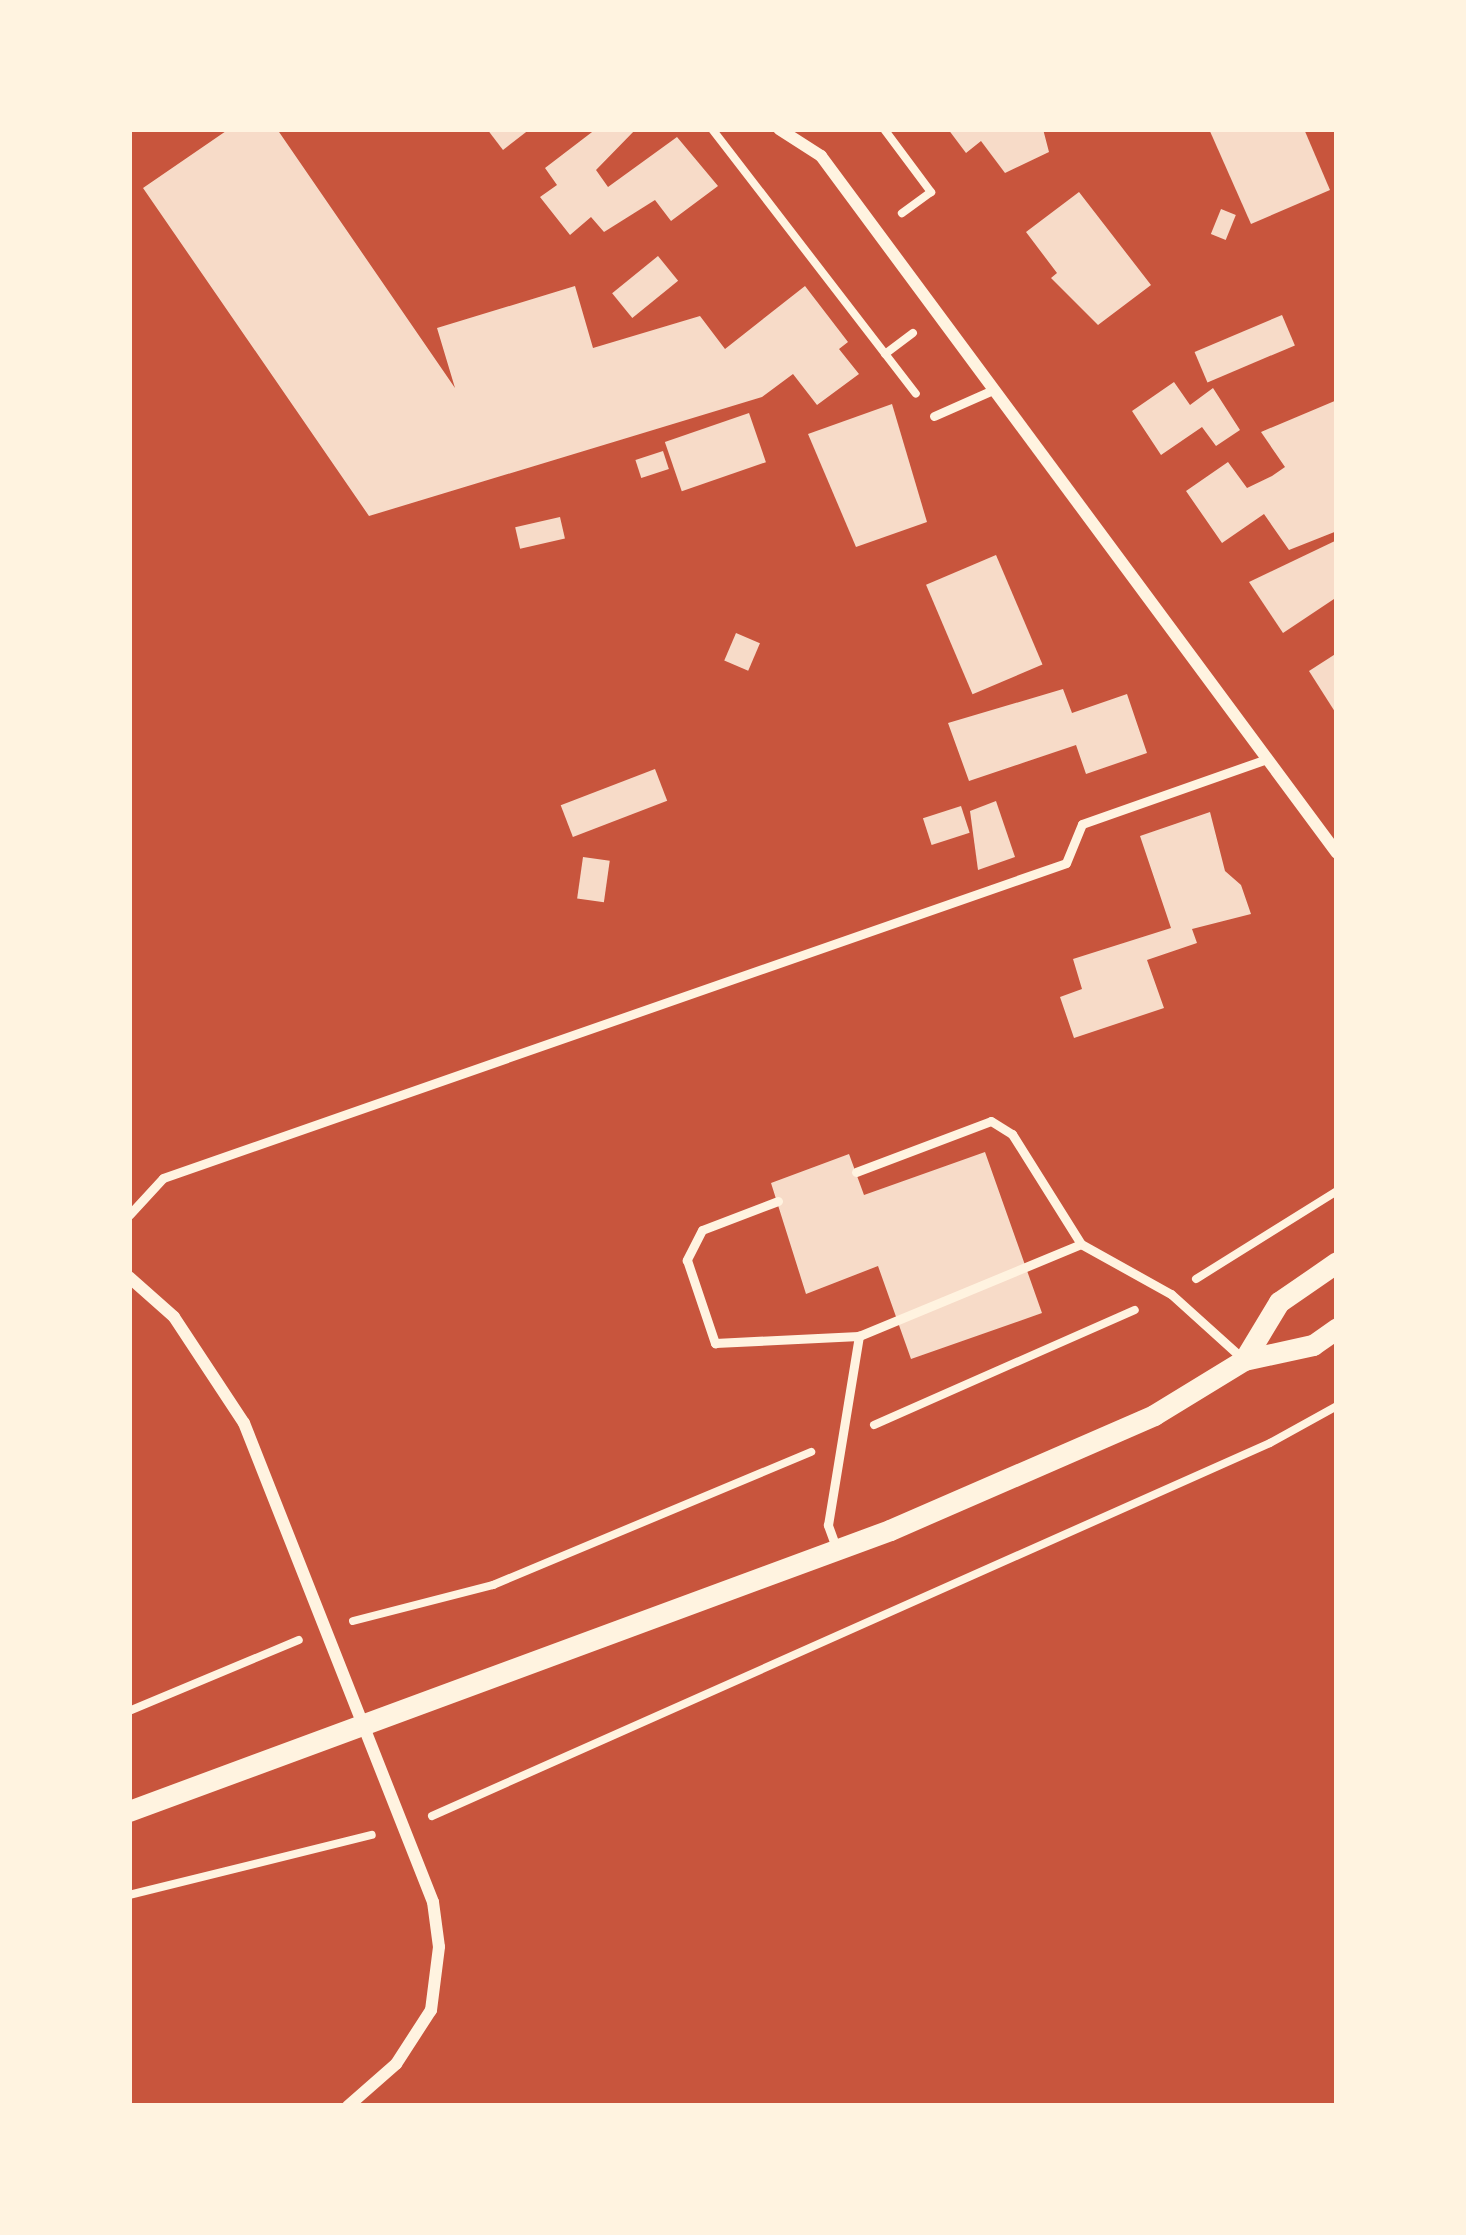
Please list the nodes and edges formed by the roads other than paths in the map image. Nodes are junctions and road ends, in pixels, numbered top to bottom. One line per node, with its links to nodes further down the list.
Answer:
1 (779, 129): 2 (street)
2 (993, 390): 3 (lane); 4 (street)
3 (934, 416)
4 (1268, 759): 5 (street); 8 (lane)
5 (1337, 853)
6 (856, 1172): 9 (lane)
7 (778, 1202): 13 (lane)
8 (129, 1215)
9 (1081, 1244): 13 (lane); 14 (lane)
10 (1337, 1262): 14 (street)
11 (129, 1277): 16 (street)
12 (1337, 1328): 14 (street)
13 (859, 1336): 15 (lane)
14 (1244, 1360): 15 (street)
15 (837, 1550): 16 (street)
16 (368, 1724): 17 (street); 18 (street)
17 (129, 1810)
18 (348, 2106)

